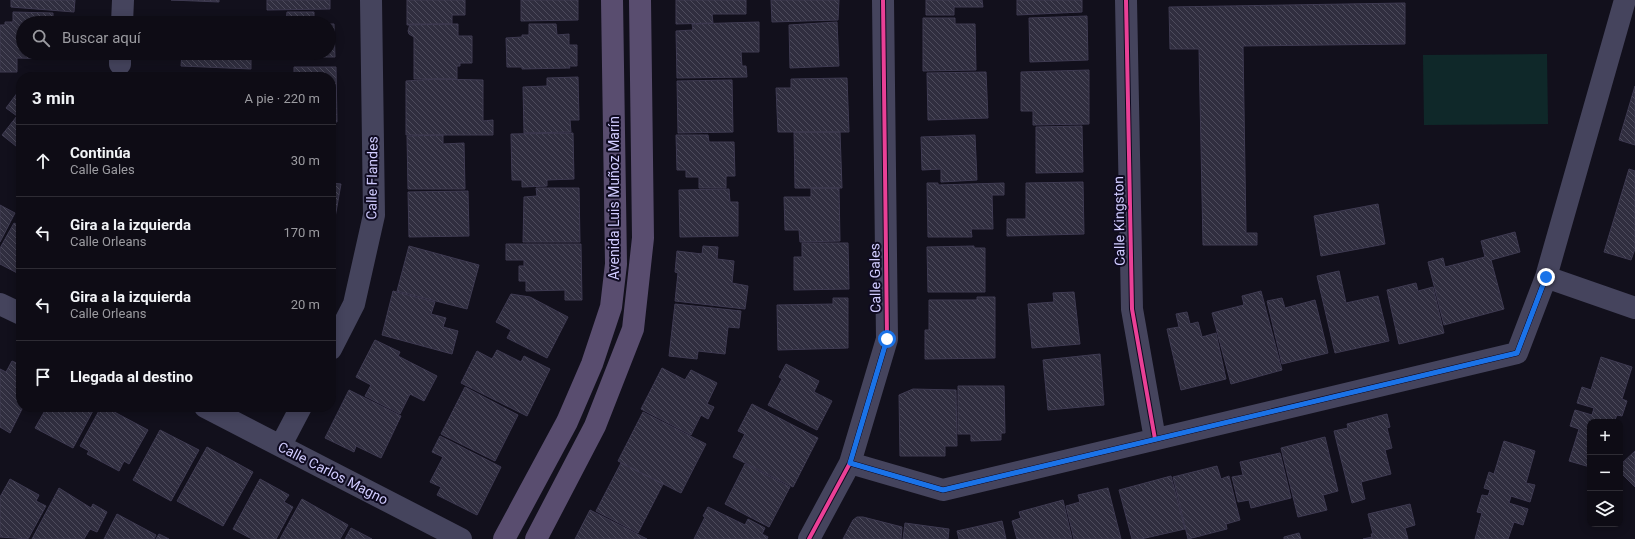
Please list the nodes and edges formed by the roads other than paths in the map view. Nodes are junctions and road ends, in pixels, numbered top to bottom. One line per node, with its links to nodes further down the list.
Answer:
1 (123, 0): 8 (street)
2 (371, 0): 13 (street, Calle Flandes)
3 (612, 0): 20 (main road, Avenida Luis Muñoz Marín)
4 (640, 0): 21 (main road, Avenida Luis Muñoz Marín)
5 (883, 0): 18 (street, Calle Gales)
6 (1126, 0): 16 (street, Calle Kingston)
7 (1625, 0): 9 (street)
8 (122, 16)
9 (1546, 277): 11 (street); 16 (street)
10 (0, 304): 12 (street)
11 (1635, 308)
12 (16, 312)
13 (336, 339)
14 (215, 412): 17 (street, Calle Carlos Magno)
15 (298, 412): 17 (street)
16 (1154, 439): 18 (street)
17 (281, 445): 19 (street, Calle Carlos Magno)
18 (850, 463): 22 (street, Calle Gales)
19 (461, 539)
20 (504, 539)
21 (536, 539)
22 (809, 539)

